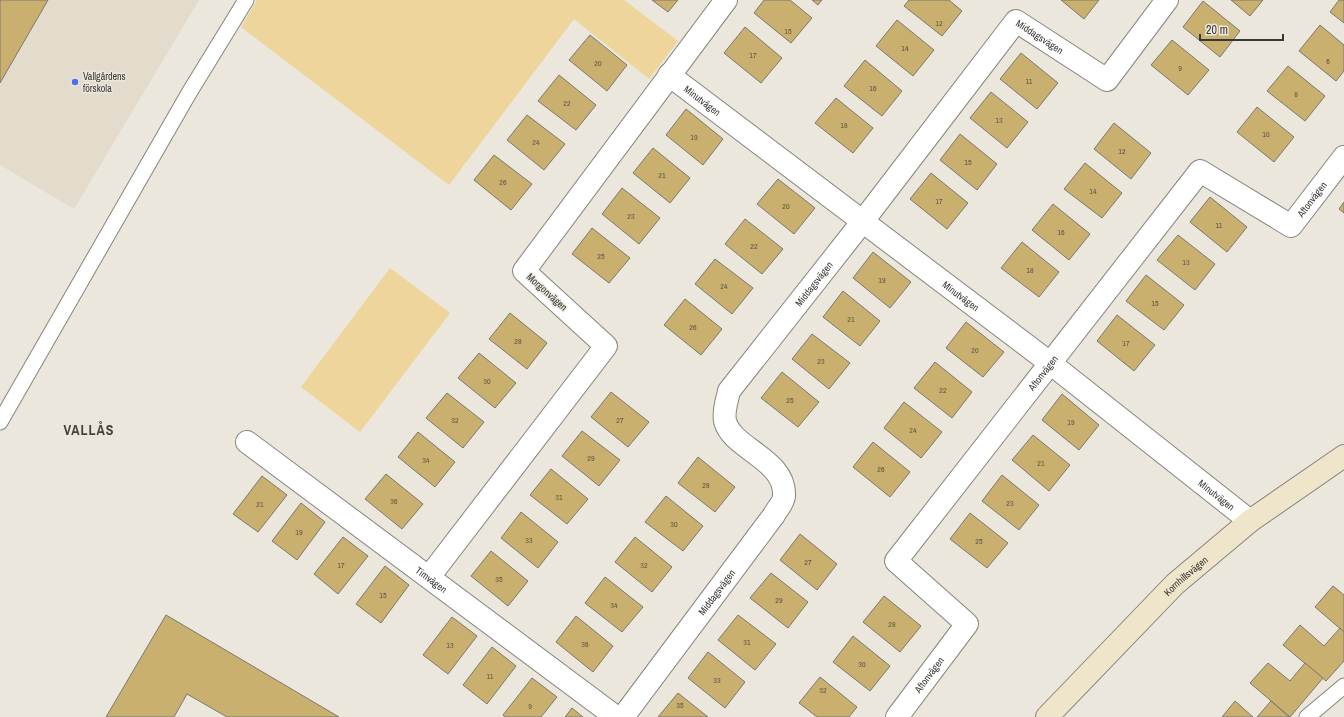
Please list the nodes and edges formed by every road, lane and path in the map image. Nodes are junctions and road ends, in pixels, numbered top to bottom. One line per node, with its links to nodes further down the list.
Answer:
1 (246, 0): 8 (lane)
2 (726, 0): 4 (street, Morgonvägen)
3 (1168, 0): 6 (street, Middagsvägen)
4 (669, 75): 6 (street, Minutvägen); 12 (street, Morgonvägen)
5 (1344, 157): 7 (street, Aftonvägen)
6 (863, 221): 7 (street, Minutvägen); 15 (street, Middagsvägen)
7 (1050, 363): 11 (street, Minutvägen); 16 (street, Aftonvägen)
8 (0, 422)
9 (247, 442): 12 (street, Timvägen)
10 (1344, 456): 11 (street, Kornhillsvägen)
11 (1250, 521): 17 (street, Kornhillsvägen)
12 (429, 577): 14 (street, Timvägen)
13 (1344, 686): 18 (lane)
14 (616, 717)
15 (623, 717)
16 (898, 717)
17 (1047, 717)
18 (1307, 717)

